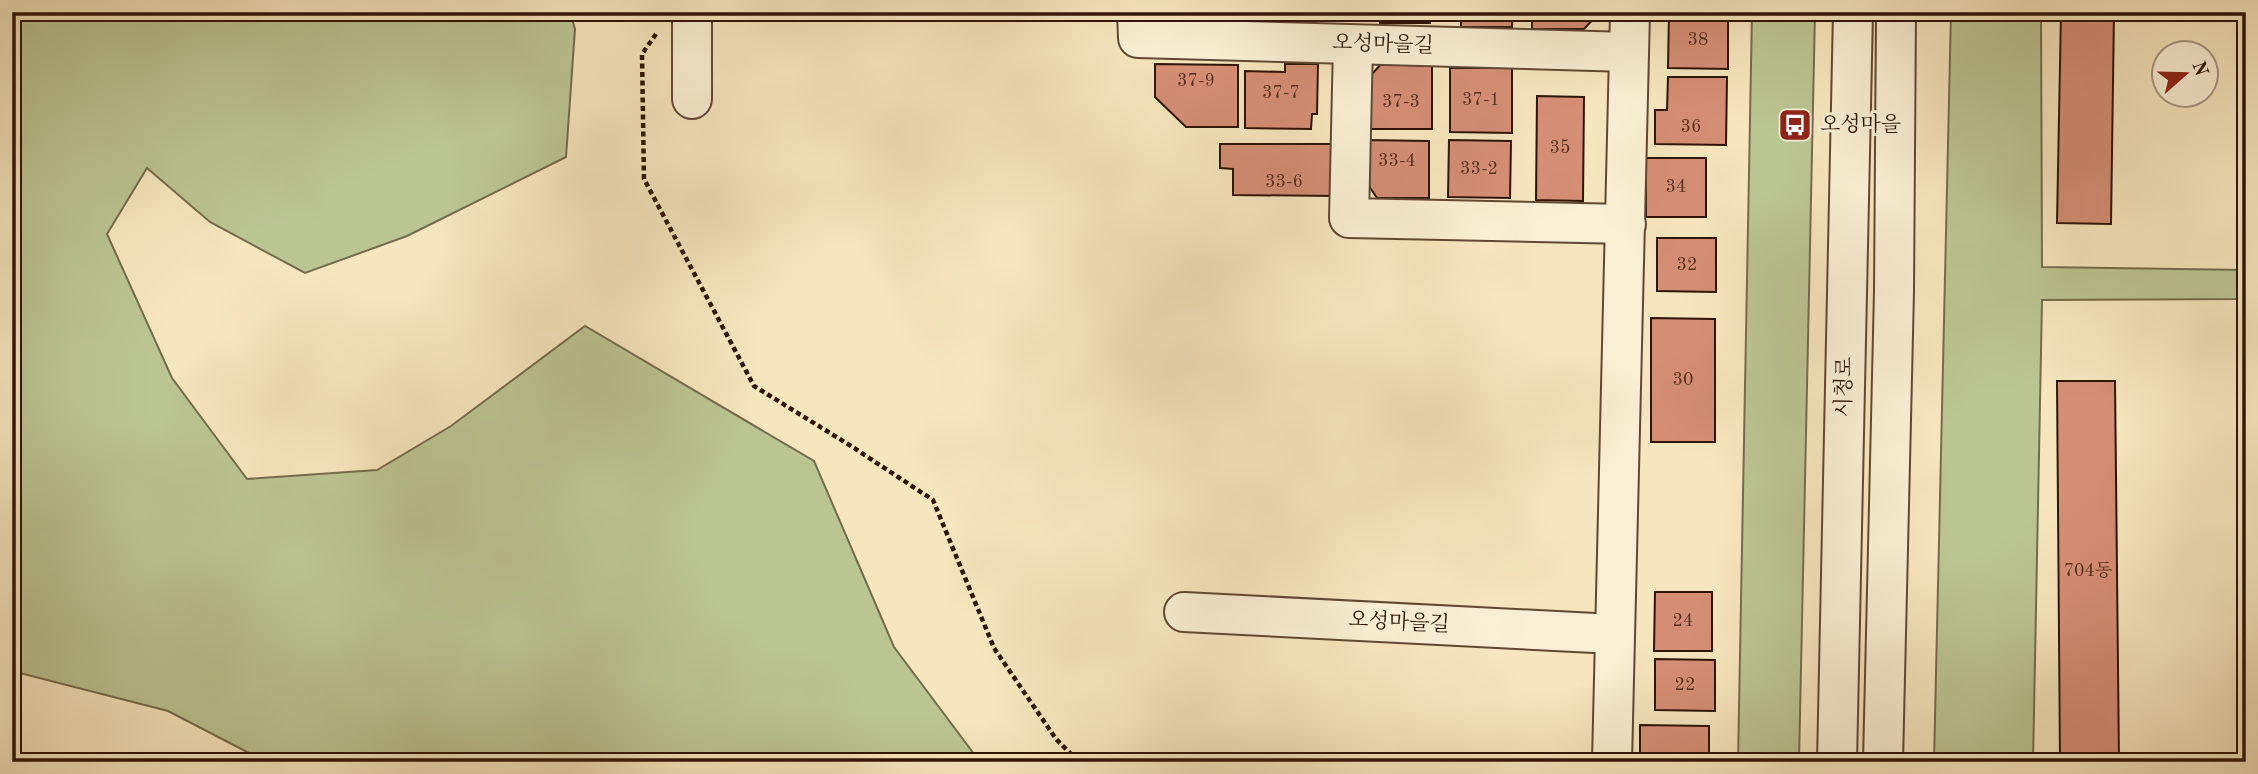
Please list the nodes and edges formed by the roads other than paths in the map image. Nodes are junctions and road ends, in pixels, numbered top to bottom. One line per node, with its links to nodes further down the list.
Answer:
1 (692, 12): 8 (street)
2 (1630, 12): 7 (street)
3 (1853, 12): 13 (street, 시청로)
4 (1896, 12): 14 (street)
5 (1137, 25): 6 (street, 오성마을길)
6 (1353, 45): 7 (street, 오성마을길); 9 (street)
7 (1629, 52): 9 (street)
8 (692, 99)
9 (1626, 224): 11 (street)
10 (1184, 612): 11 (street, 오성마을길)
11 (1614, 634): 12 (street)
12 (1612, 762)
13 (1837, 762)
14 (1883, 762)

